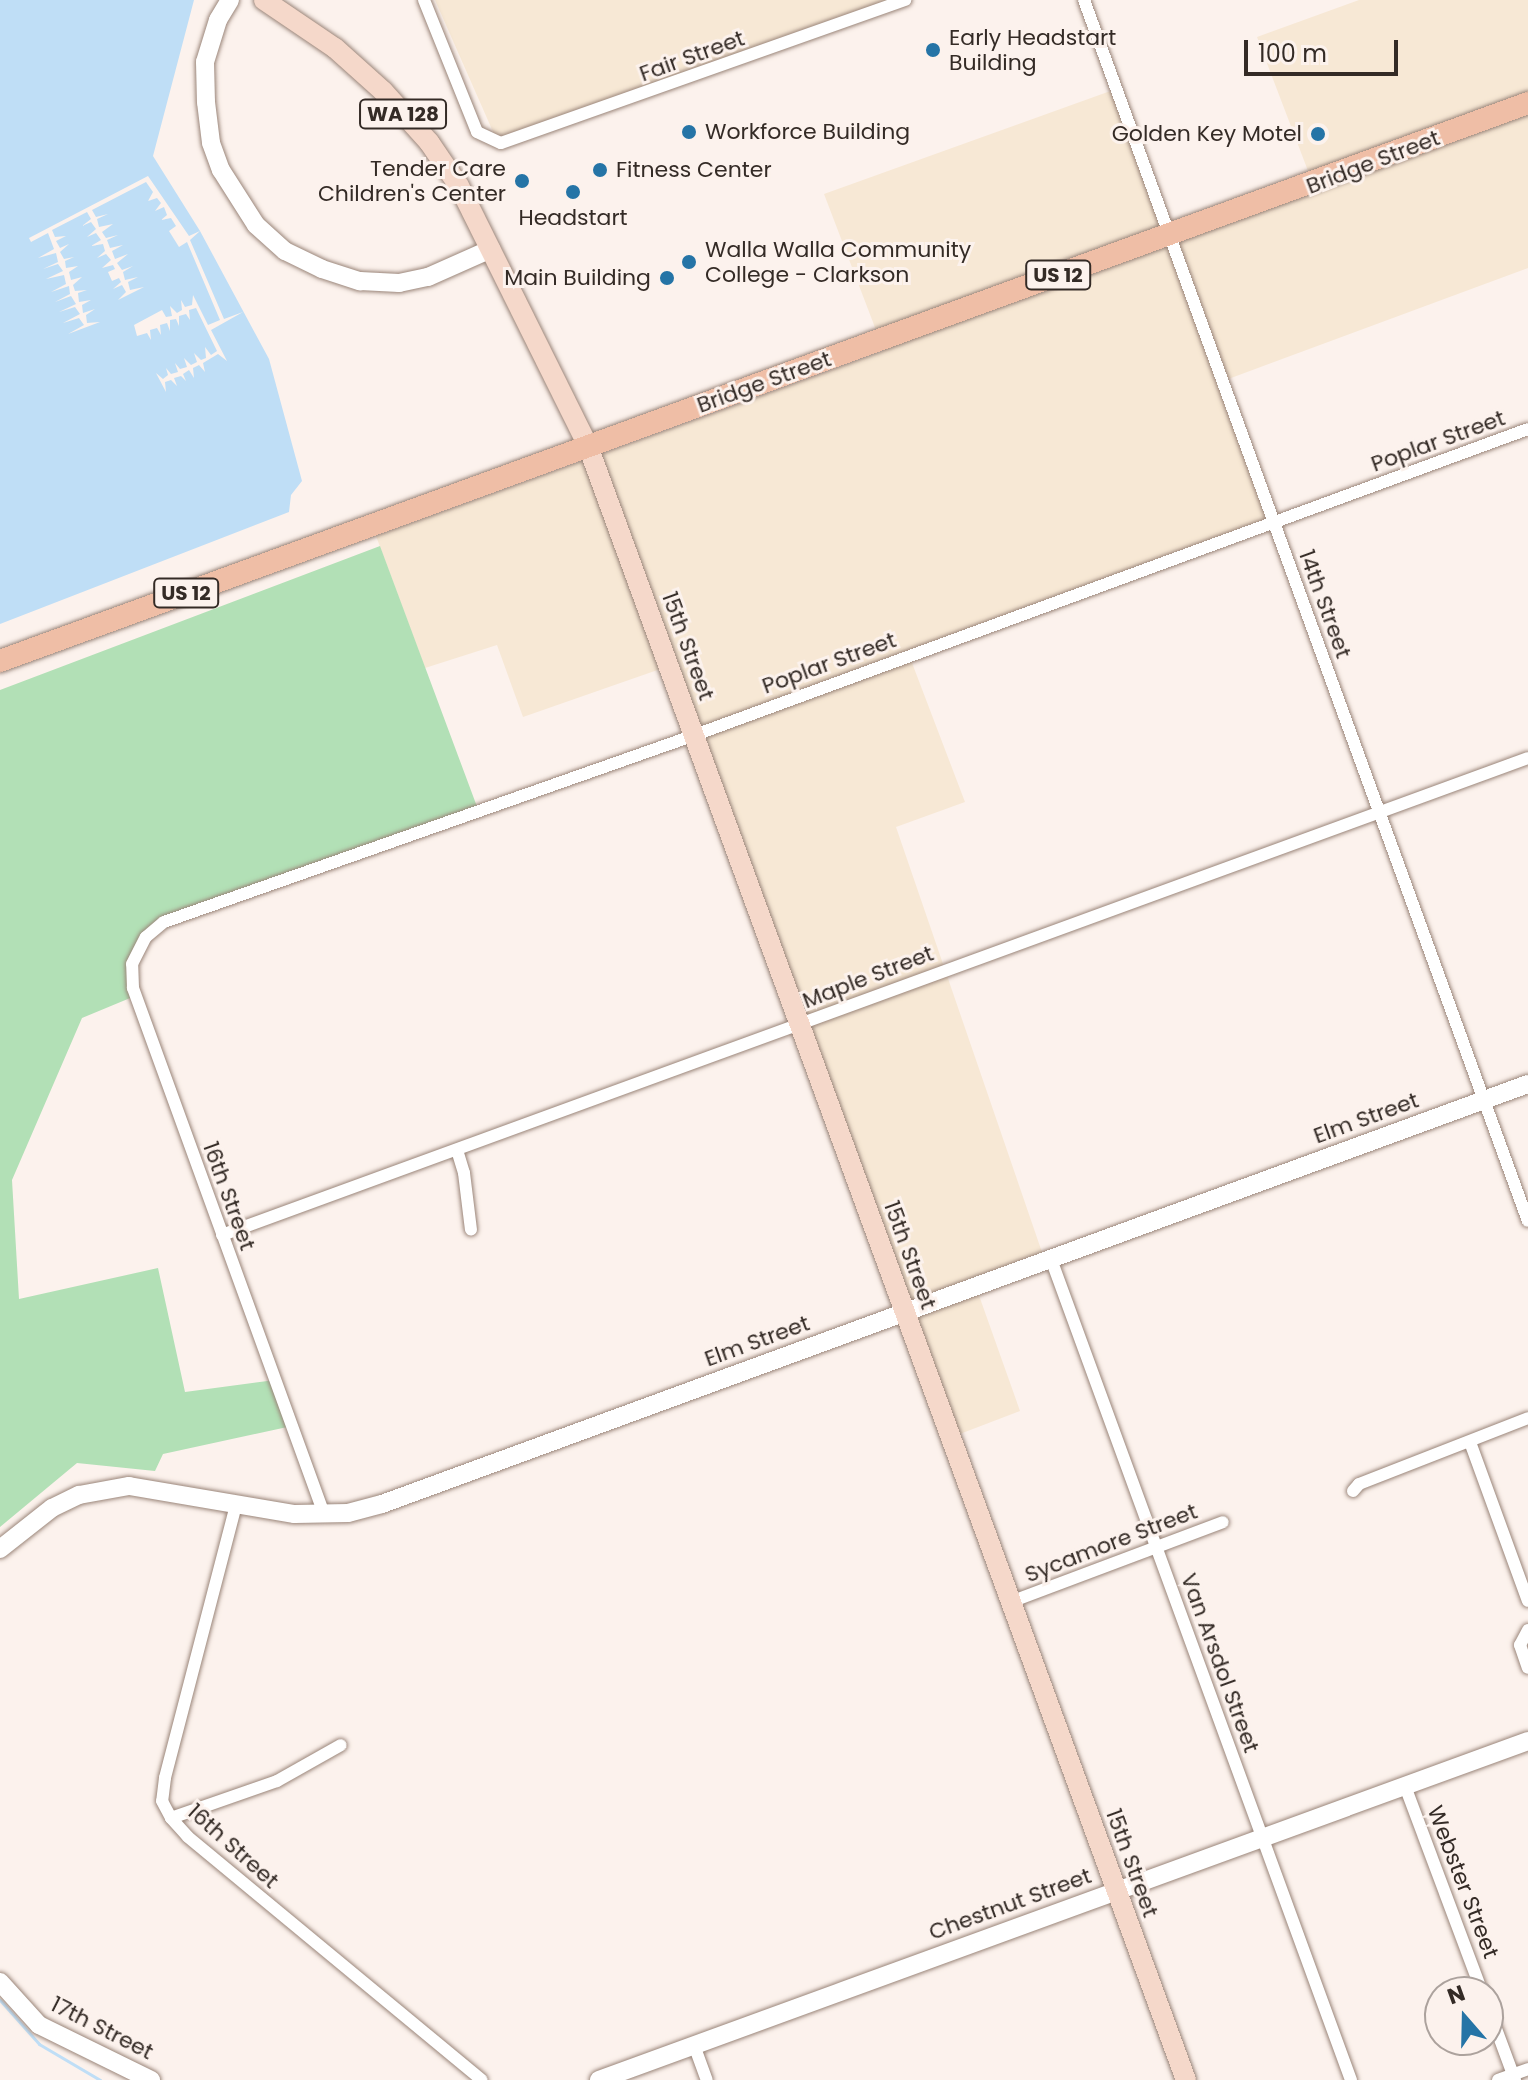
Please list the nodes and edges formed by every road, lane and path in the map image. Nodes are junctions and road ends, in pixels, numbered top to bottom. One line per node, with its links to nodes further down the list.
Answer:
1 (230, 0): 8 (street)
2 (424, 0): 3 (street, Fair Street)
3 (905, 0)
4 (1084, 0): 7 (street, 14th Street)
5 (272, 5): 8 (main road, WA 128)
6 (1528, 103): 7 (highway, Bridge Street / US 12)
7 (1168, 235): 10 (highway, Bridge Street / US 12); 11 (street, 14th Street)
8 (491, 249): 10 (main road, WA 128)
9 (1528, 429): 11 (street, Poplar Street)
10 (588, 446): 12 (highway, Bridge Street / US 12); 13 (main road, 15th Street)
11 (1274, 523): 13 (street, Poplar Street); 15 (street, 14th Street)
12 (0, 661)
13 (695, 735): 16 (street, Poplar Street); 17 (main road, 15th Street)
14 (1528, 758): 15 (street, Maple Street)
15 (1380, 813): 17 (street, Maple Street); 19 (street, 14th Street)
16 (146, 937): 23 (street, 16th Street)
17 (800, 1024): 20 (street, Maple Street); 25 (main road, 15th Street)
18 (1528, 1084): 19 (street, Elm Street)
19 (1483, 1101): 21 (street, 14th Street); 24 (street, Elm Street)
20 (457, 1150): 22 (street); 23 (street, Maple Street)
21 (1528, 1221)
22 (471, 1230)
23 (222, 1235): 30 (street, 16th Street)
24 (1051, 1259): 25 (street, Elm Street); 32 (street, Van Arsdol Street)
25 (906, 1313): 30 (street, Elm Street); 34 (main road, 15th Street)
26 (1528, 1418): 27 (street)
27 (1470, 1442): 28 (street); 35 (street)
28 (1353, 1491)
29 (236, 1505): 30 (street, Elm Street); 33 (street, Elm Street); 41 (street, 16th Street)
30 (324, 1514)
31 (1223, 1522): 32 (street, Sycamore Street)
32 (1157, 1547): 34 (street, Sycamore Street); 42 (street, Van Arsdol Street)
33 (0, 1549)
34 (1013, 1601): 43 (main road, 15th Street)
35 (1528, 1601)
36 (1528, 1630): 37 (street)
37 (1528, 1668)
38 (1528, 1741): 40 (street, Chestnut Street)
39 (341, 1745): 41 (street)
40 (1405, 1786): 42 (street, Chestnut Street); 44 (street, Webster Street)
41 (171, 1818): 51 (street, 16th Street)
42 (1263, 1839): 43 (street, Chestnut Street); 55 (street, Van Arsdol Street)
43 (1117, 1891): 46 (street, Chestnut Street); 54 (main road, 15th Street)
44 (1476, 1976)
45 (0, 1982): 50 (street, 17th Street)
46 (694, 2045): 52 (street, Chestnut Street); 53 (street)
47 (1504, 2050): 49 (street)
48 (1528, 2069): 49 (street)
49 (1514, 2077): 56 (street)
50 (151, 2080)
51 (482, 2080)
52 (599, 2080)
53 (707, 2080)
54 (1186, 2080)
55 (1351, 2080)
56 (1498, 2080)

